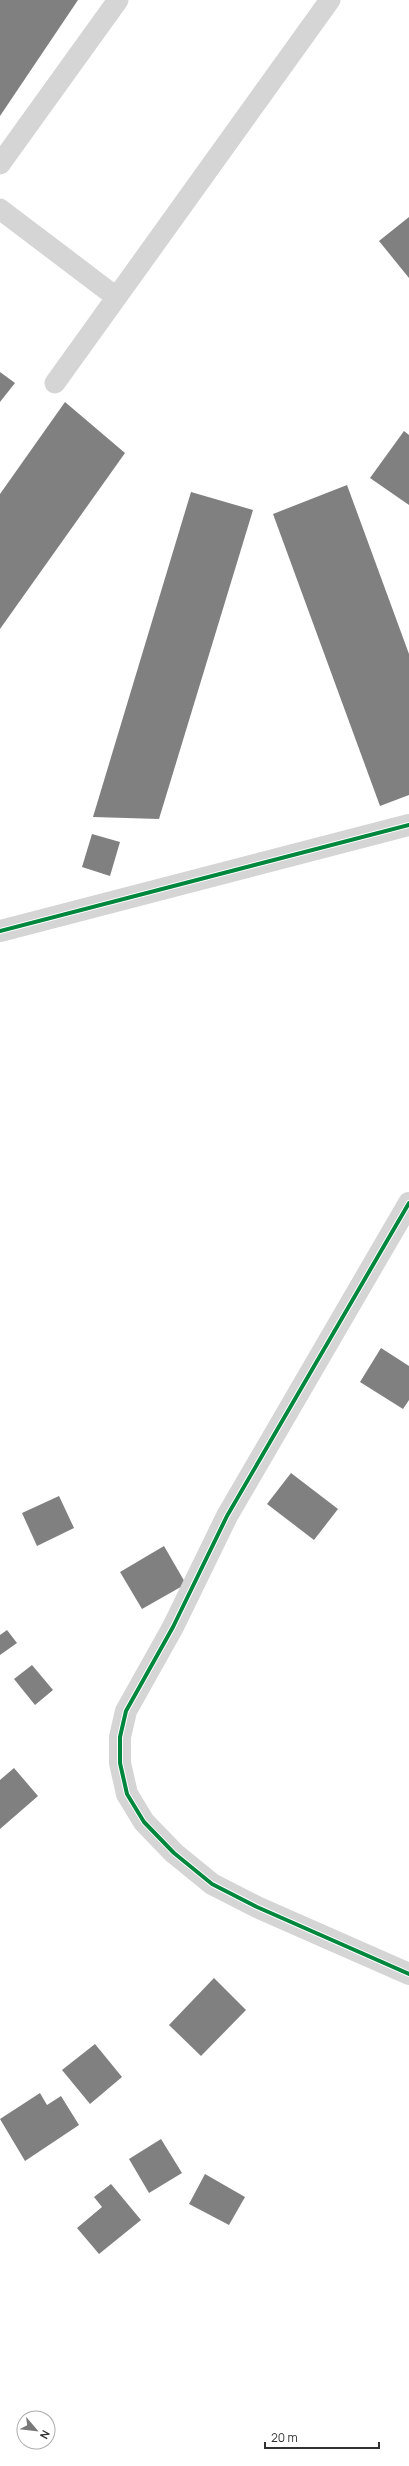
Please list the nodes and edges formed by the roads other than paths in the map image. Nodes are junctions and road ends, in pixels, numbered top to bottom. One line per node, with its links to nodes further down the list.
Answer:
1 (118, 0): 3 (lane)
2 (330, 0): 5 (lane)
3 (0, 164)
4 (0, 209): 5 (lane)
5 (116, 297): 6 (lane)
6 (55, 384)
7 (409, 825): 8 (street)
8 (0, 931)
9 (409, 1203): 10 (street)
10 (409, 1974)

